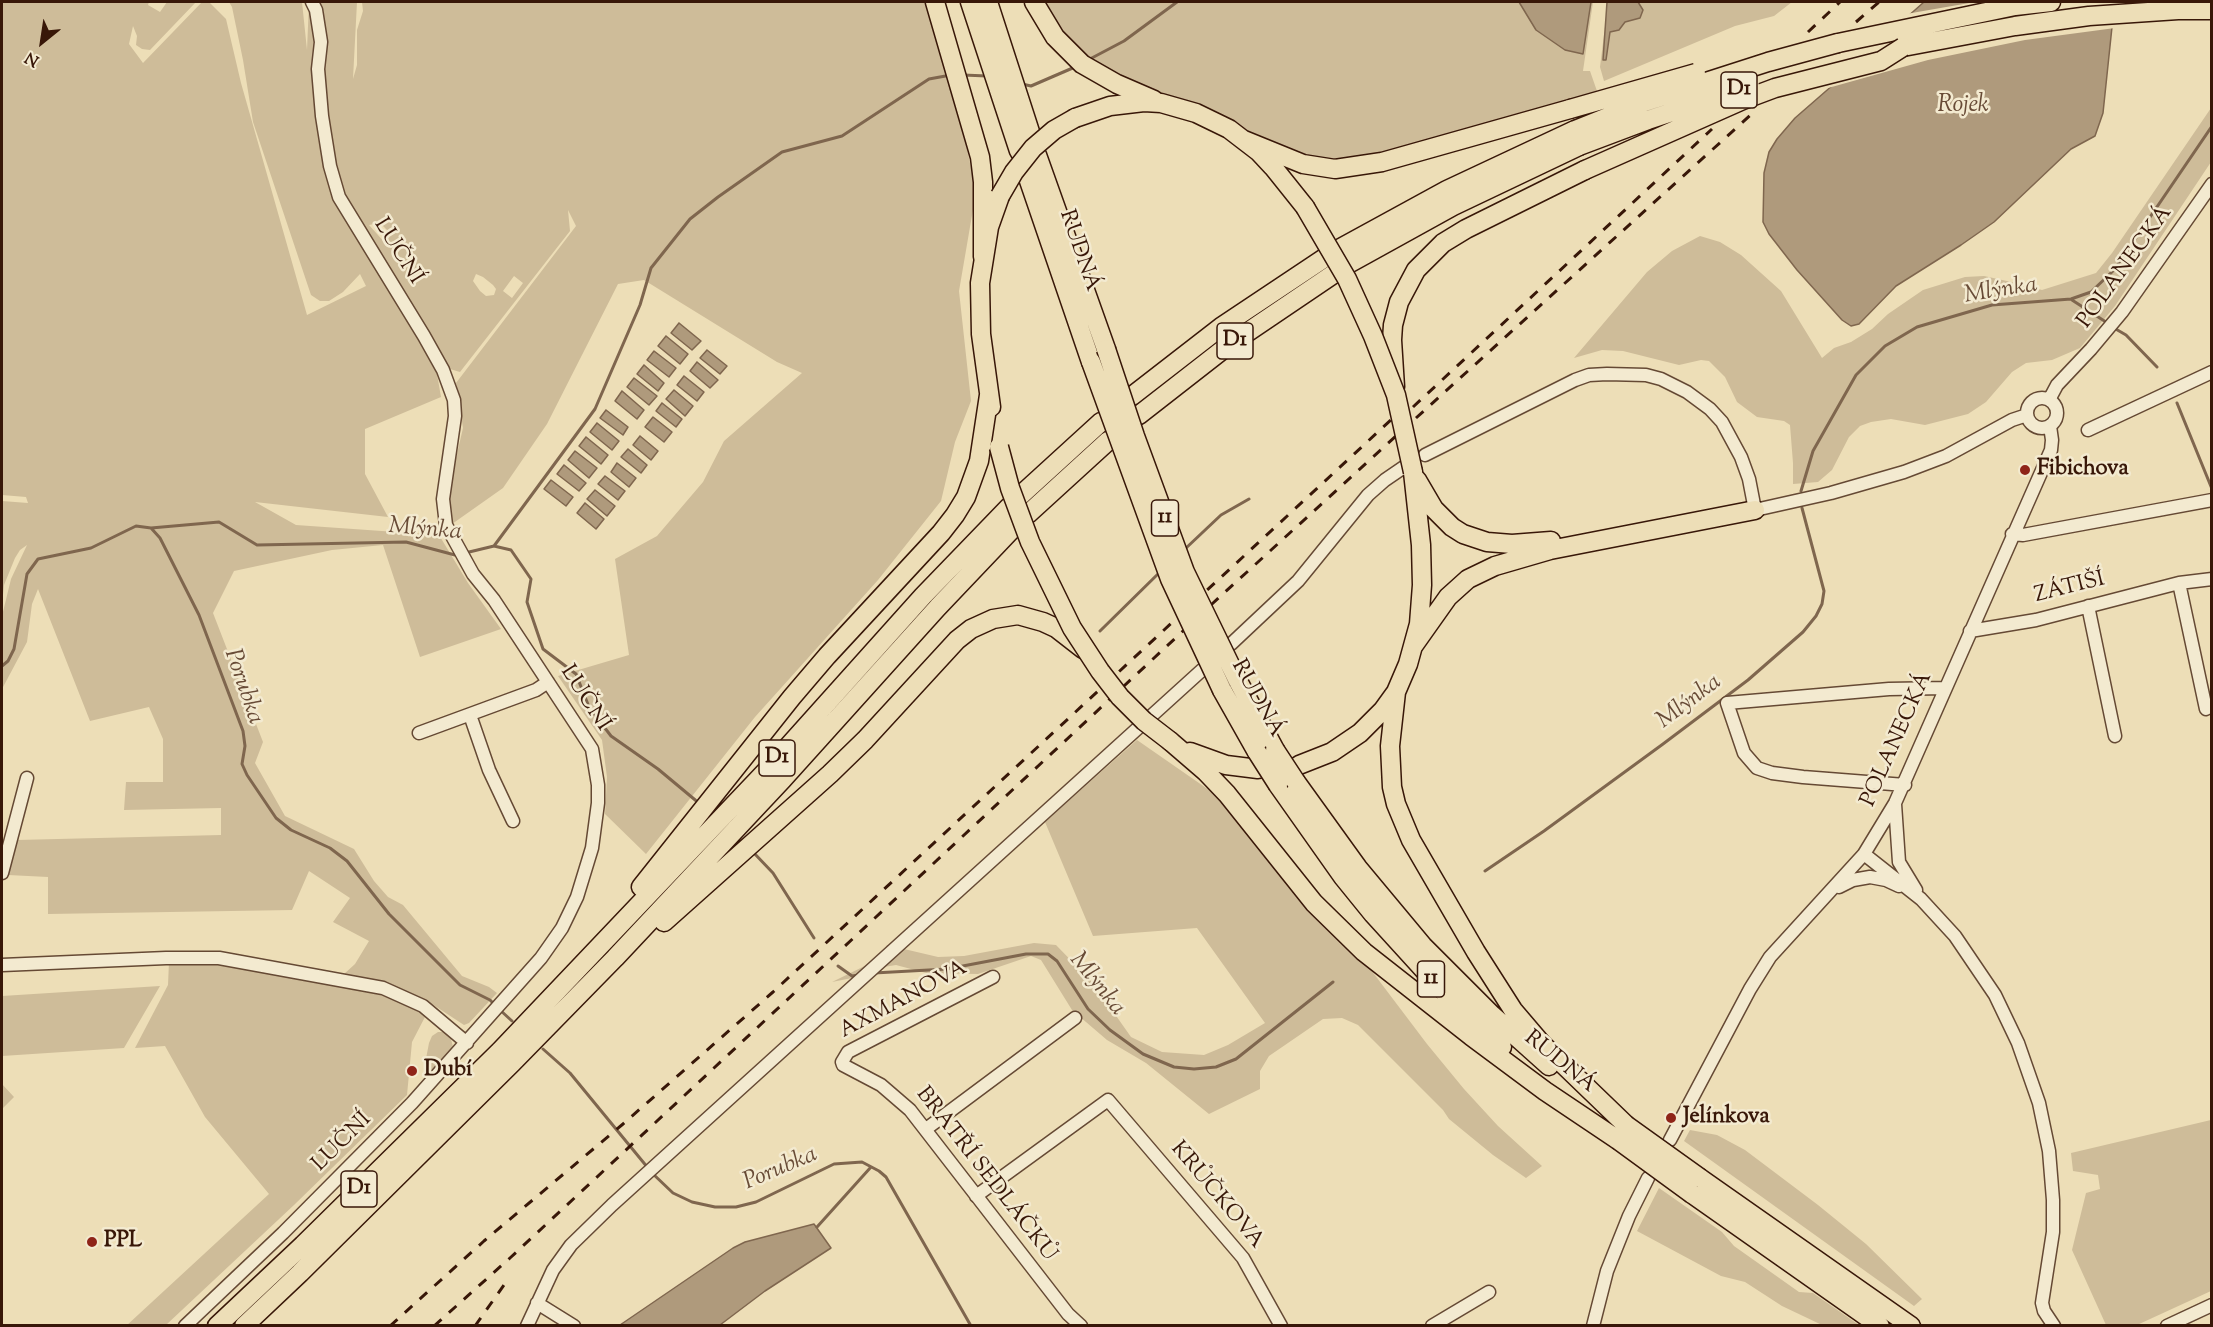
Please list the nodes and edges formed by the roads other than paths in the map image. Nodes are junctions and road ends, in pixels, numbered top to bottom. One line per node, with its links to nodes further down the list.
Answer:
1 (312, 2): 44 (street, LUČNÍ)
2 (935, 2): 16 (highway)
3 (970, 2): 13 (highway)
4 (988, 2): 14 (highway, RUDNÁ / 11)
5 (1034, 2): 10 (highway)
6 (2051, 2): 8 (highway, D1)
7 (2211, 10): 9 (highway, D1)
8 (1838, 42): 11 (highway, D1, bridge); 12 (highway, bridge)
9 (1903, 47): 11 (highway, D1, bridge); 19 (highway, bridge)
10 (1161, 103): 12 (highway); 16 (highway, bridge)
11 (1577, 138): 17 (highway, D1)
12 (1244, 140): 19 (highway, bridge)
13 (1019, 151)
14 (1031, 154): 45 (highway, RUDNÁ / 11, bridge); 45 (highway, RUDNÁ / 11, bridge)
15 (2211, 184): 21 (street, POLANECKÁ)
16 (983, 257): 28 (highway)
17 (1337, 261): 20 (highway, D1); 22 (highway, D1)
18 (2211, 372): 26 (street)
19 (1396, 395): 30 (highway, bridge)
20 (1132, 396)
21 (2049, 400): 23 (street); 25 (street)
22 (1139, 415)
23 (2027, 415): 25 (street); 33 (street)
24 (1101, 422): 65 (highway, D1)
25 (2050, 426): 35 (street, POLANECKÁ)
26 (2088, 430)
27 (1108, 441): 65 (highway, D1)
28 (991, 447): 42 (highway, bridge); 65 (highway)
29 (1425, 455): 33 (street)
30 (1409, 469): 31 (highway); 40 (street)
31 (1421, 498): 34 (highway); 41 (highway)
32 (2211, 500): 35 (street)
33 (1755, 510): 34 (highway)
34 (1657, 529): 41 (highway)
35 (2012, 534): 39 (street, POLANECKÁ)
36 (2211, 579): 37 (street, ZÁTIŠÍ)
37 (2179, 583): 38 (street, ZÁTIŠÍ); 48 (street)
38 (2088, 606): 39 (street, ZÁTIŠÍ); 51 (street)
39 (1970, 631): 46 (street, POLANECKÁ)
40 (1231, 644)
41 (1414, 645): 47 (highway)
42 (1091, 657): 52 (highway, bridge); 65 (highway, bridge)
43 (1203, 670): 77 (street)
44 (548, 682): 49 (street); 67 (street, LUČNÍ)
45 (1230, 686): 53 (highway, RUDNÁ / 11)
46 (1945, 688): 56 (street, POLANECKÁ); 56 (street)
47 (1396, 692): 54 (highway); 71 (highway)
48 (2206, 709)
49 (470, 716): 50 (street); 58 (street)
50 (419, 733)
51 (2115, 736)
52 (1170, 741): 53 (highway); 71 (highway)
53 (1264, 757): 54 (highway, RUDNÁ / 11, bridge); 71 (highway, RUDNÁ / 11, bridge)
54 (1297, 774): 71 (highway, RUDNÁ / 11)
55 (27, 777): 60 (street)
56 (1905, 785): 57 (street, POLANECKÁ)
57 (1895, 803): 59 (street, POLANECKÁ); 62 (street)
58 (513, 821)
59 (1864, 854): 61 (street, POLANECKÁ); 62 (street)
60 (2, 873)
61 (1833, 889): 62 (street); 72 (street, POLANECKÁ)
62 (1921, 899): 90 (street)
63 (2, 966): 67 (street)
64 (993, 977): 69 (street, AXMANOVA)
65 (549, 1012): 68 (highway, D1)
66 (1075, 1018): 70 (street)
67 (467, 1043): 79 (street, LUČNÍ)
68 (506, 1057): 80 (highway, D1); 81 (highway, D1)
69 (843, 1065): 70 (street, BRATŘÍ SEDLÁČKŮ)
70 (926, 1129): 75 (street, BRATŘÍ SEDLÁČKŮ)
71 (1622, 1133): 74 (highway, 11, bridge)
72 (1670, 1140)
73 (1648, 1178): 87 (street)
74 (1696, 1186): 88 (highway, 11); 89 (highway, 11)
75 (976, 1196): 84 (street, BRATŘÍ SEDLÁČKŮ); 85 (street, KRŮČKOVA)
76 (1489, 1293): 86 (street)
77 (537, 1303): 82 (street); 83 (street)
78 (2211, 1305): 91 (street)
79 (185, 1326)
80 (217, 1326)
81 (244, 1326)
82 (527, 1326)
83 (574, 1326)
84 (1081, 1326)
85 (1281, 1326)
86 (1432, 1326)
87 (1593, 1326)
88 (1880, 1326)
89 (1911, 1326)
90 (2054, 1326)
91 (2167, 1326)

